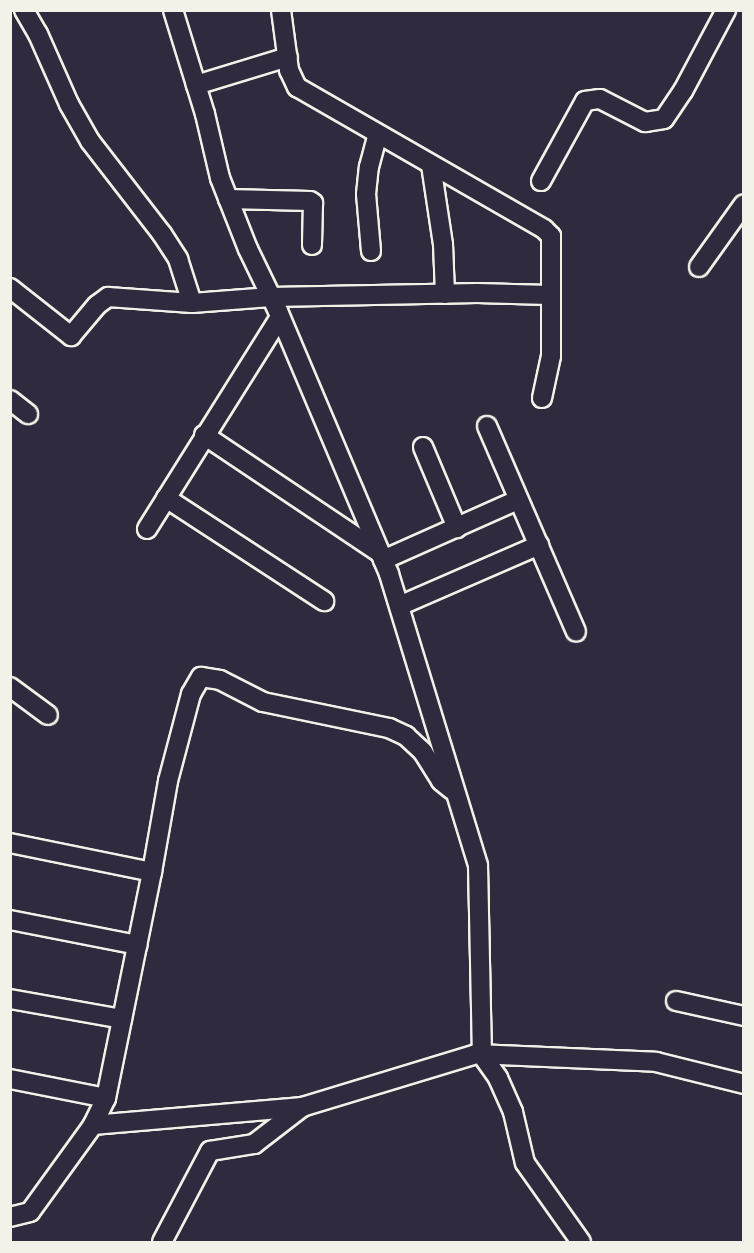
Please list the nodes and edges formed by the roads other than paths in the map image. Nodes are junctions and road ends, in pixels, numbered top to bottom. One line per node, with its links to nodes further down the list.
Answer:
1 (24, 10): 19 (street)
2 (173, 10): 6 (street)
3 (281, 10): 5 (street)
4 (726, 10): 9 (street)
5 (288, 57): 6 (street); 7 (street)
6 (196, 85): 10 (street)
7 (378, 134): 8 (street); 13 (street)
8 (431, 165): 16 (street); 17 (street)
9 (541, 182)
10 (228, 199): 12 (street); 18 (street)
11 (744, 204): 14 (street)
12 (312, 245)
13 (371, 251)
14 (699, 267)
15 (10, 288): 19 (street)
16 (445, 294): 17 (street); 18 (street)
17 (549, 295): 21 (street)
18 (271, 297): 19 (street); 20 (street)
19 (192, 303)
20 (280, 317): 25 (street); 32 (street)
21 (542, 398)
22 (10, 400): 23 (street)
23 (28, 414)
24 (487, 426): 28 (street)
25 (204, 435): 27 (street); 32 (street)
26 (423, 447): 29 (street)
27 (166, 498): 30 (street); 33 (street)
28 (518, 500): 29 (street); 31 (street)
29 (457, 528): 32 (street)
30 (147, 529)
31 (539, 545): 34 (street); 35 (street)
32 (382, 557): 34 (street)
33 (324, 601)
34 (399, 606): 38 (street)
35 (576, 632)
36 (10, 687): 37 (street)
37 (48, 714)
38 (455, 793): 40 (street); 47 (street)
39 (10, 843): 40 (street)
40 (152, 872): 42 (street)
41 (10, 920): 42 (street)
42 (138, 945): 46 (street)
43 (10, 999): 46 (street)
44 (676, 1001): 45 (street)
45 (744, 1016)
46 (123, 1019): 50 (street)
47 (482, 1056): 49 (street); 51 (street); 55 (street)
48 (10, 1079): 50 (street)
49 (744, 1084)
50 (106, 1098): 52 (street)
51 (302, 1107): 52 (street); 54 (street)
52 (93, 1125): 53 (street)
53 (10, 1217)
54 (162, 1242)
55 (581, 1242)

